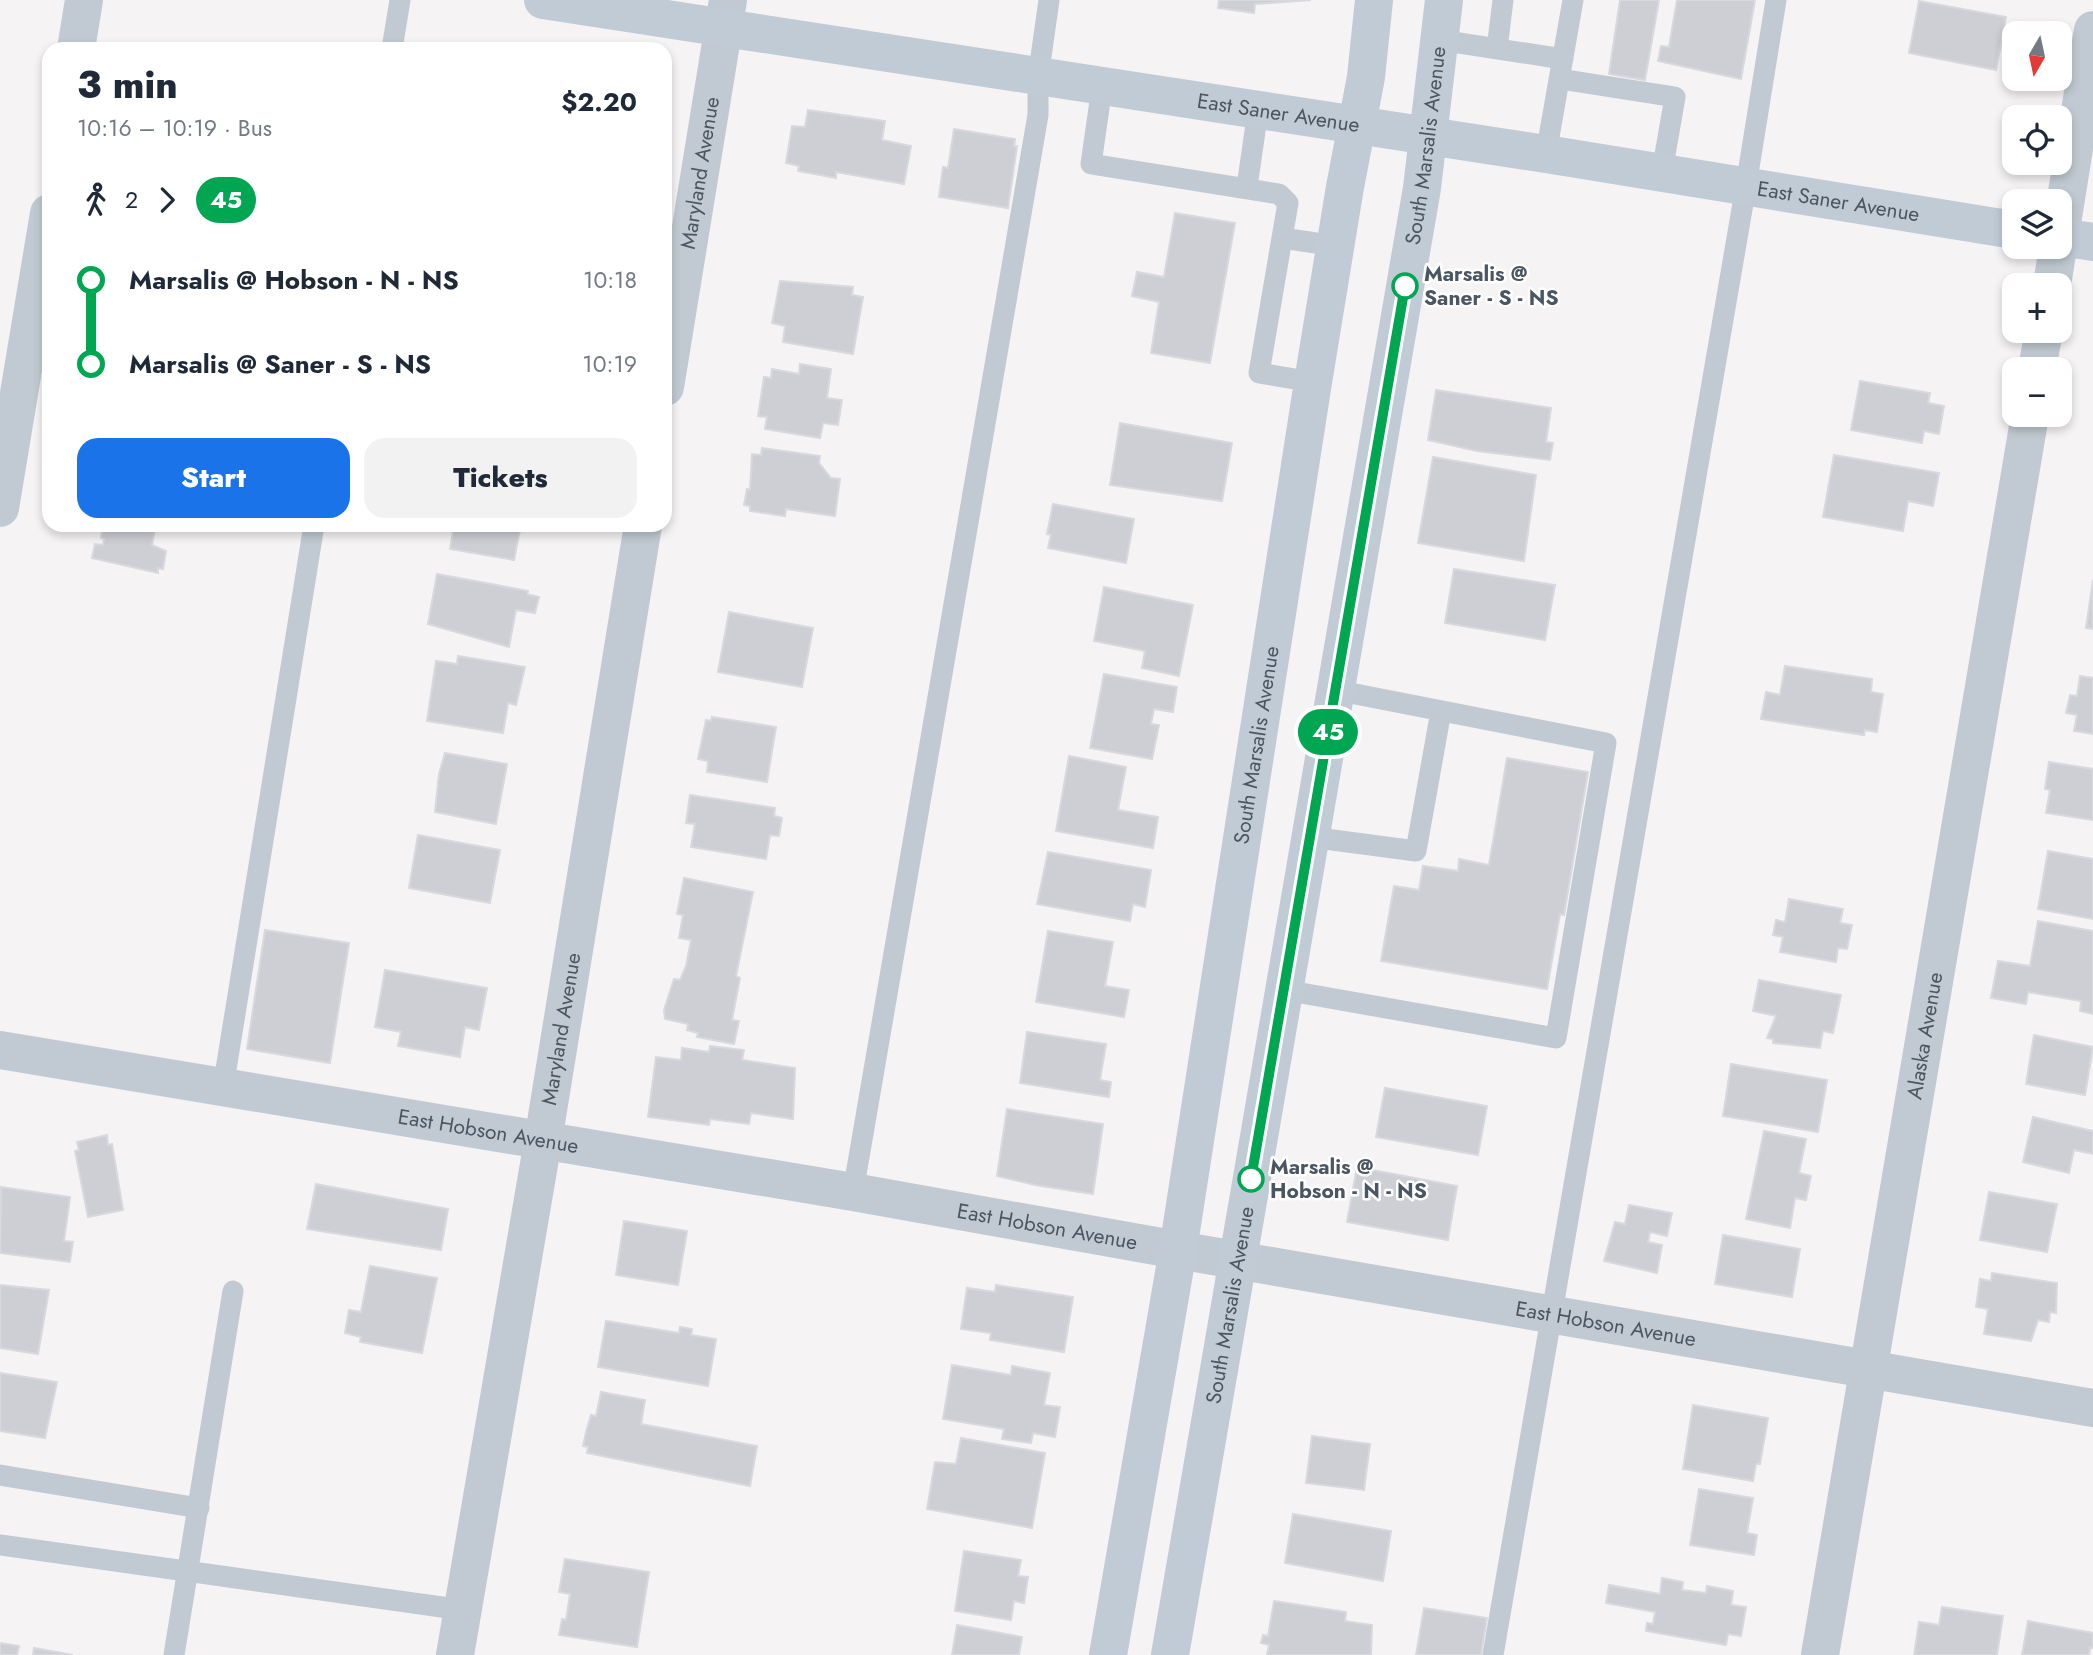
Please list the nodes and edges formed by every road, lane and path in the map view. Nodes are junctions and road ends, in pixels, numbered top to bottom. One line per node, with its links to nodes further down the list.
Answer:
1 (84, 0): 13 (street)
2 (400, 0): 14 (lane)
3 (543, 0): 10 (main road, East Saner Avenue)
4 (1049, 0): 17 (lane)
5 (1374, 0): 20 (main road, South Marsalis Avenue)
6 (1444, 0): 12 (main road, South Marsalis Avenue)
7 (1503, 0): 15 (lane)
8 (1573, 0): 16 (lane)
9 (1776, 0): 24 (lane)
10 (725, 14): 17 (main road, East Saner Avenue); 33 (street, Maryland Avenue)
11 (2093, 30): 26 (street)
12 (1440, 40): 15 (lane); 21 (main road, South Marsalis Avenue)
13 (77, 42)
14 (393, 42)
15 (1497, 48): 16 (lane)
16 (1561, 69): 22 (lane); 23 (lane)
17 (1038, 78): 18 (main road, East Saner Avenue); 46 (lane)
18 (1102, 87): 19 (main road, East Saner Avenue); 25 (lane)
19 (1258, 110): 20 (main road, East Saner Avenue); 25 (lane)
20 (1356, 125): 21 (main road, East Saner Avenue); 31 (main road, South Marsalis Avenue)
21 (1428, 135): 22 (main road, East Saner Avenue); 39 (main road, South Marsalis Avenue)
22 (1546, 153): 23 (main road, East Saner Avenue)
23 (1662, 172): 24 (main road, East Saner Avenue)
24 (1746, 186): 27 (main road, East Saner Avenue); 50 (lane)
25 (1247, 187): 28 (lane)
26 (2068, 189)
27 (2002, 228)
28 (1282, 238): 31 (lane); 34 (lane)
29 (2072, 239): 30 (main road)
30 (2093, 243)
31 (1336, 246): 34 (main road, South Marsalis Avenue)
32 (42, 255): 36 (street)
33 (672, 343)
34 (1312, 382): 47 (main road, South Marsalis Avenue)
35 (2028, 427): 51 (street, Alaska Avenue)
36 (0, 508)
37 (313, 532): 44 (lane)
38 (642, 532): 45 (street, Maryland Avenue)
39 (1335, 690): 40 (lane); 41 (main road, South Marsalis Avenue)
40 (1441, 711): 41 (lane); 42 (lane)
41 (1310, 837): 42 (main road, South Marsalis Avenue)
42 (1284, 990): 48 (main road, South Marsalis Avenue)
43 (0, 1050): 44 (street, East Hobson Avenue)
44 (223, 1088): 45 (street, East Hobson Avenue)
45 (543, 1141): 46 (street, East Hobson Avenue); 57 (street, Maryland Avenue)
46 (853, 1192): 47 (street, East Hobson Avenue)
47 (1178, 1250): 48 (street, East Hobson Avenue); 60 (main road, South Marsalis Avenue)
48 (1238, 1261): 50 (street, East Hobson Avenue); 61 (main road, South Marsalis Avenue)
49 (233, 1291): 54 (lane)
50 (1550, 1314): 51 (street, East Hobson Avenue); 62 (lane)
51 (1868, 1370): 52 (street, East Hobson Avenue); 63 (street, Alaska Avenue)
52 (2093, 1408)
53 (0, 1475): 54 (lane)
54 (199, 1508): 56 (lane)
55 (0, 1545): 56 (lane)
56 (189, 1573): 57 (lane); 58 (lane)
57 (463, 1610): 59 (street, Maryland Avenue)
58 (174, 1655)
59 (455, 1655)
60 (1108, 1655)
61 (1170, 1655)
62 (1493, 1655)
63 (1820, 1655)

